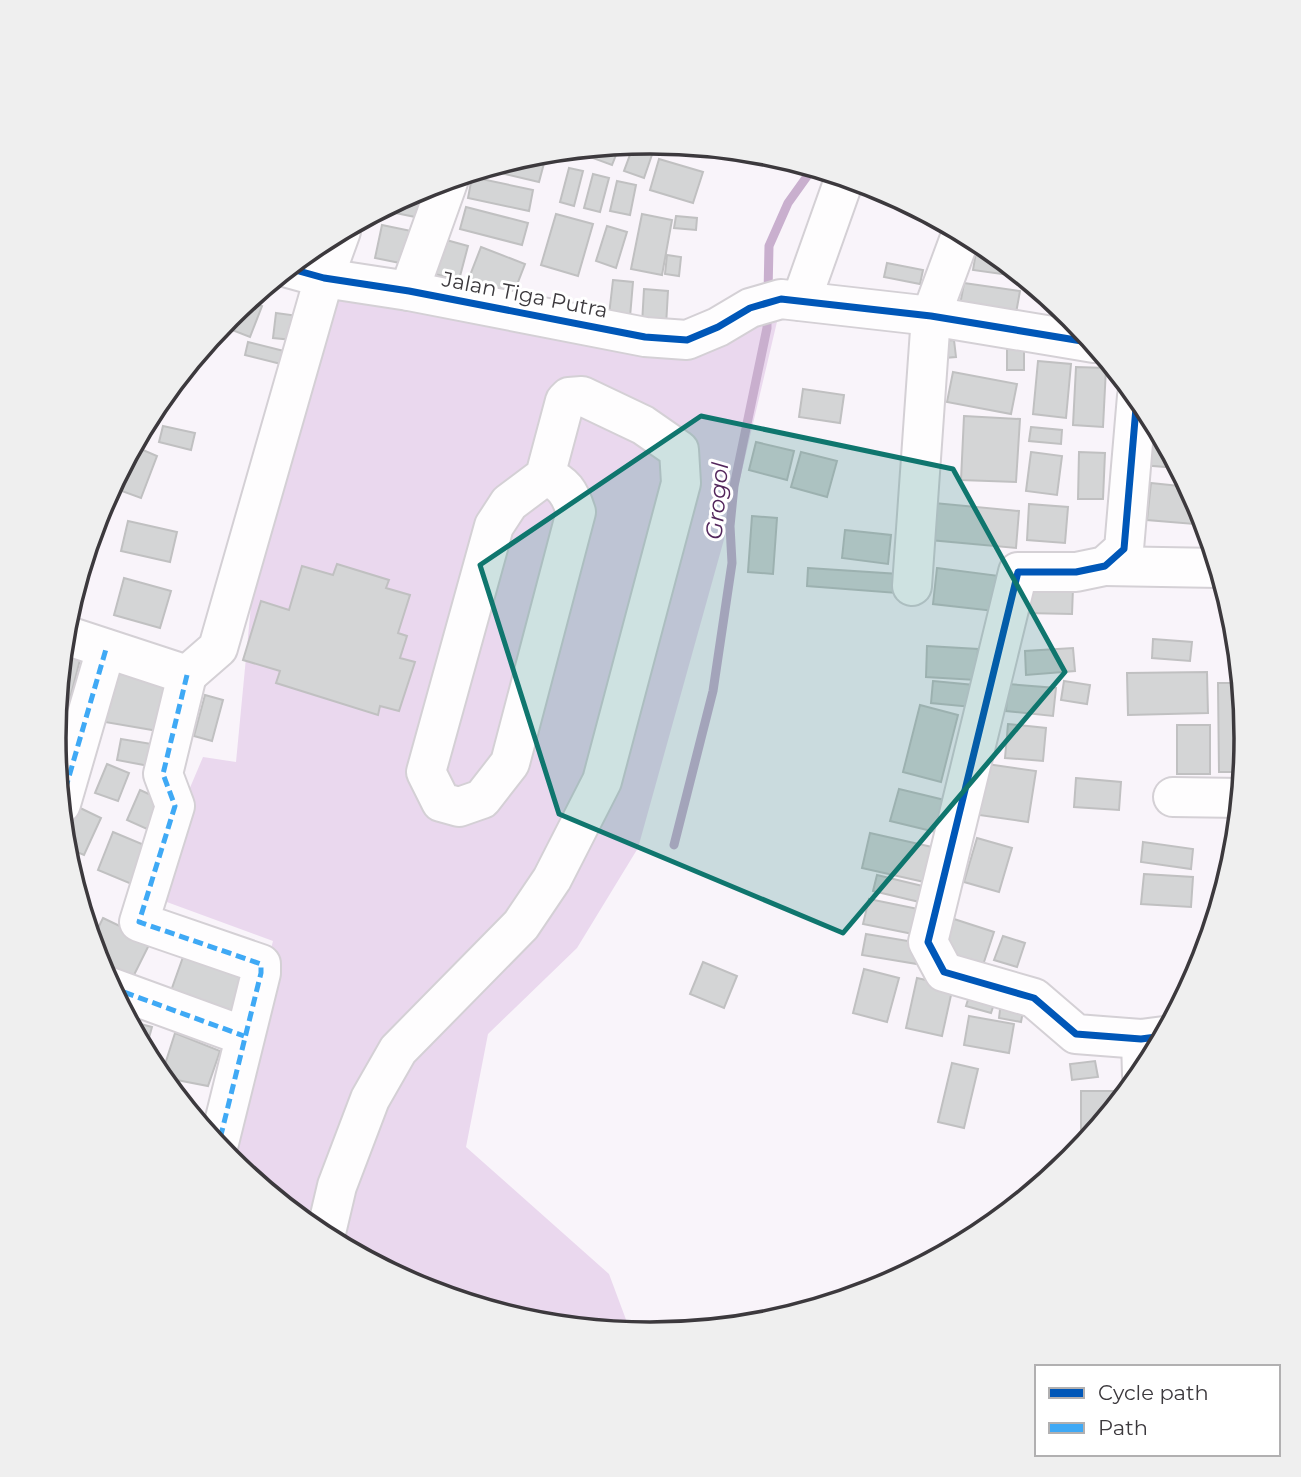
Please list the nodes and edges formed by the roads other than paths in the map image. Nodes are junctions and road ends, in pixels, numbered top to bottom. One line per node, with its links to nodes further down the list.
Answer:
1 (840, 186): 7 (street)
2 (444, 192): 6 (street)
3 (958, 242): 8 (street)
4 (318, 259): 5 (street)
5 (306, 273): 6 (street, Jalan Tiga Putra); 17 (street)
6 (409, 291): 7 (street, Jalan Tiga Putra)
7 (777, 303): 8 (street)
8 (931, 316): 9 (street); 14 (street)
9 (1077, 340)
10 (1136, 413): 12 (street)
11 (545, 476): 11 (street); 25 (street)
12 (1105, 566): 13 (street); 23 (street)
13 (1209, 568)
14 (912, 586)
15 (75, 639): 16 (street)
16 (106, 649): 17 (street); 18 (street)
17 (187, 675): 22 (street)
18 (68, 779)
19 (1174, 797): 20 (street)
20 (1231, 798)
21 (124, 991): 22 (street)
22 (244, 1036): 24 (street)
23 (1145, 1049)
24 (221, 1134)
25 (327, 1225)

